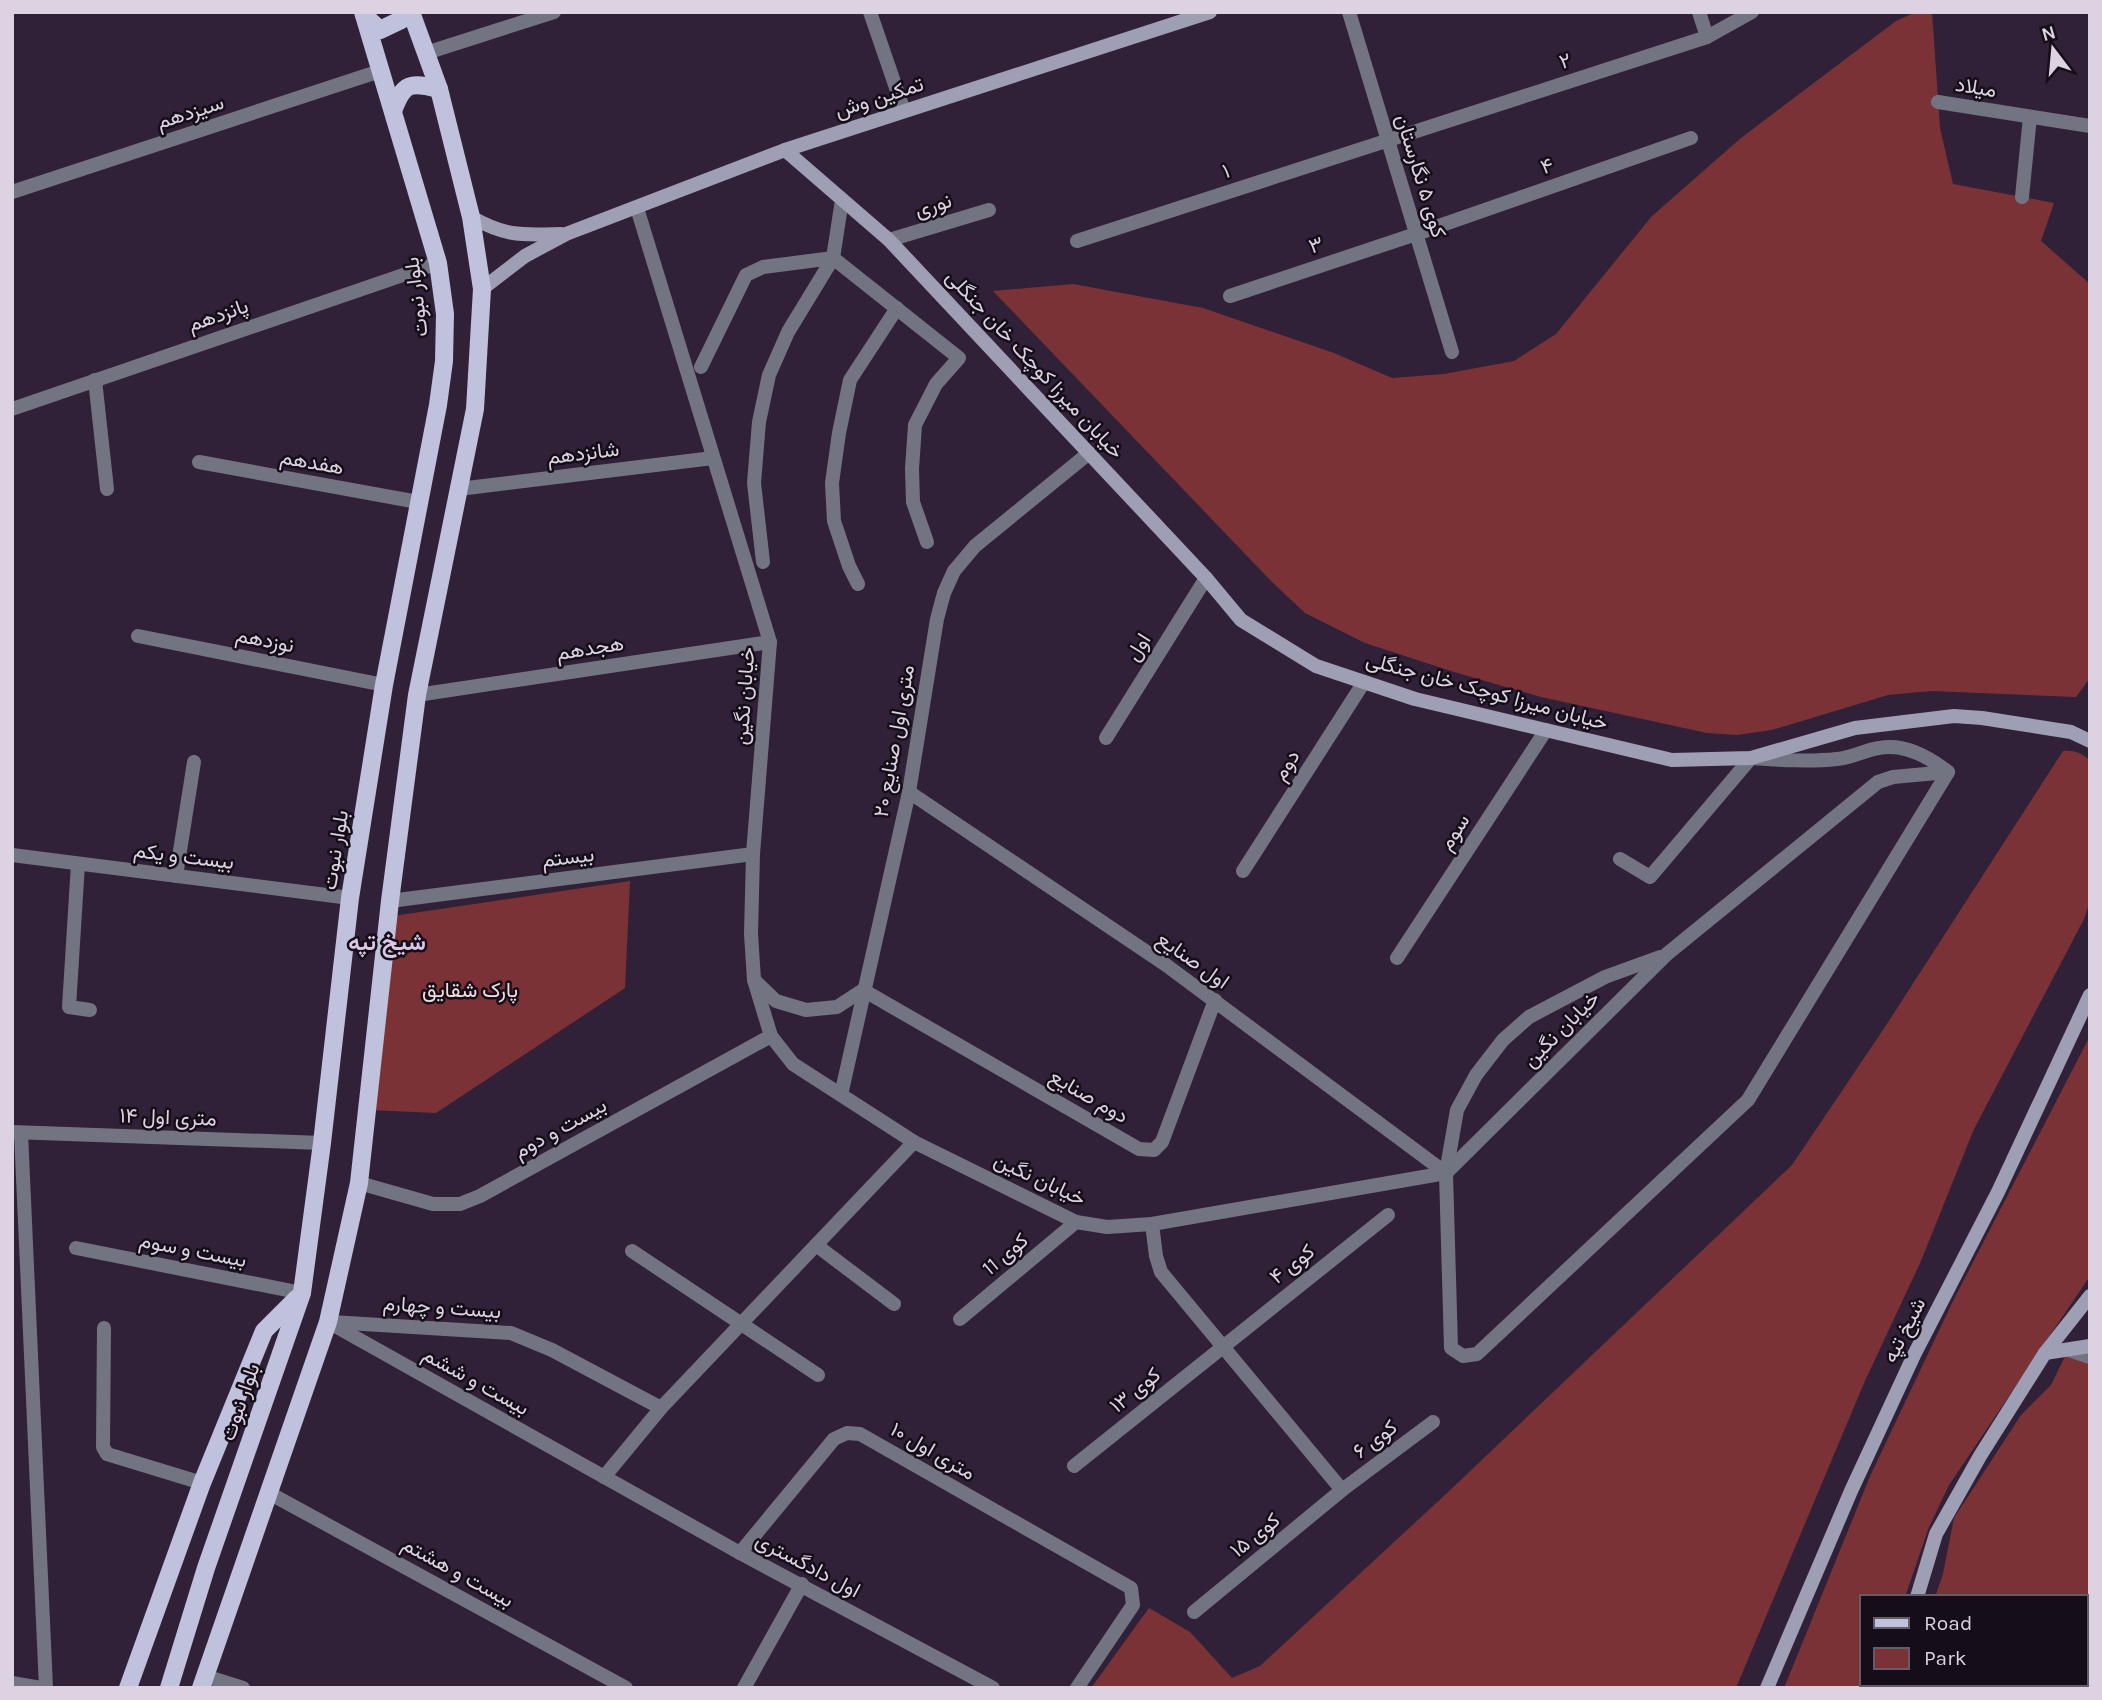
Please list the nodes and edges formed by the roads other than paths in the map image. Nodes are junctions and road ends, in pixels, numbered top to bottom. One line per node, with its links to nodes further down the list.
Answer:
1 (404, 12): 9 (main road)
2 (411, 12): 11 (main road)
3 (554, 12): 11 (street)
4 (870, 12): 16 (street)
5 (1210, 12): 16 (street, تمکین وش)
6 (1349, 12): 20 (street, کوی ۵ نگارستان)
7 (1699, 12): 10 (street)
8 (1752, 12): 10 (street, ۲)
9 (364, 14): 12 (main road, بلوار نبوت)
10 (1707, 37): 20 (street, ۲)
11 (426, 53): 13 (main road)
12 (380, 71): 15 (main road, بلوار نبوت); 22 (street, سیزدهم)
13 (439, 89): 15 (main road); 27 (main road)
14 (1938, 102): 17 (street, میلاد)
15 (393, 111): 33 (main road, بلوار نبوت)
16 (904, 111): 21 (street, تمکین وش)
17 (2030, 117): 18 (street, میلاد); 23 (street)
18 (2090, 126)
19 (1691, 138): 29 (street, ۴)
20 (1387, 140): 29 (street, کوی ۵ نگارستان); 31 (street, ۱)
21 (785, 150): 24 (street, خیابان میرزا کوچک خان جنگلی); 25 (street, تمکین وش)
22 (12, 192)
23 (2022, 197)
24 (842, 200): 30 (street, خیابان میرزا کوچک خان جنگلی); 32 (street)
25 (636, 208): 28 (street, تمکین وش); 42 (street, خیابان نگین)
26 (989, 210): 30 (street, نوری)
27 (471, 217): 28 (street); 34 (main road)
28 (566, 234): 34 (street)
29 (1416, 234): 35 (street, ۳); 37 (street, کوی ۵ نگارستان)
30 (889, 240): 41 (street, خیابان میرزا کوچک خان جنگلی)
31 (1077, 241)
32 (832, 258): 36 (street); 38 (street); 48 (street)
33 (438, 263): 39 (street, پانزدهم); 46 (main road, بلوار نبوت)
34 (482, 289): 45 (main road)
35 (1230, 296)
36 (897, 308): 47 (street); 50 (street)
37 (1452, 352)
38 (701, 367)
39 (95, 380): 40 (street, پانزدهم); 44 (street)
40 (12, 410)
41 (1089, 453): 49 (street, خیابان میرزا کوچک خان جنگلی); 62 (street, ۲۰ متری اول صنایع)
42 (713, 458): 45 (street, شانزدهم); 52 (street, خیابان نگین)
43 (199, 462): 46 (street, هفدهم)
44 (107, 489)
45 (459, 489): 55 (main road)
46 (418, 502): 54 (main road, بلوار نبوت)
47 (927, 542)
48 (763, 562)
49 (1206, 578): 53 (street, خیابان میرزا کوچک خان جنگلی); 57 (street, اول)
50 (858, 584)
51 (138, 636): 54 (street, نوزدهم)
52 (770, 642): 55 (street, هجدهم); 63 (street, خیابان نگین)
53 (1364, 682): 56 (street, خیابان میرزا کوچک خان جنگلی); 67 (street, دوم)
54 (384, 685): 69 (main road, بلوار نبوت)
55 (417, 695): 70 (main road)
56 (1546, 730): 59 (street, خیابان میرزا کوچک خان جنگلی); 72 (street, سوم)
57 (1106, 738)
58 (2090, 741): 59 (street, خیابان میرزا کوچک خان جنگلی)
59 (1751, 758): 61 (street); 65 (street)
60 (194, 762): 68 (street)
61 (1948, 772): 71 (street, خیابان نگین); 83 (street)
62 (909, 792): 74 (street, ۲۰ متری اول صنایع); 76 (street, اول صنایع)
63 (752, 854): 70 (street, بیستم); 73 (street, خیابان نگین)
64 (12, 855): 66 (street, بیست و یکم)
65 (1620, 859)
66 (78, 864): 68 (street, بیست و یکم); 77 (street)
67 (1243, 871)
68 (176, 876): 69 (street, بیست و یکم)
69 (350, 898): 82 (main road, بلوار نبوت)
70 (390, 901): 84 (main road)
71 (1667, 954): 83 (street, خیابان نگین); 83 (street)
72 (1397, 958)
73 (754, 980): 74 (street); 78 (street, خیابان نگین)
74 (863, 990): 76 (street, دوم صنایع); 79 (street, ۲۰ متری اول صنایع)
75 (2090, 995): 125 (street, شیخ تپه)
76 (1215, 1000): 83 (street, اول صنایع)
77 (90, 1010)
78 (771, 1036): 79 (street, خیابان نگین); 84 (street, بیست و دوم)
79 (841, 1096): 81 (street, خیابان نگین)
80 (17, 1133): 82 (street, ۱۴ متری اول); 117 (street)
81 (914, 1142): 86 (street, خیابان نگین); 88 (street)
82 (322, 1143): 91 (main road, بلوار نبوت)
83 (1446, 1173): 87 (street, خیابان نگین)
84 (359, 1183): 95 (main road)
85 (1388, 1215): 99 (street, کوی ۴)
86 (1076, 1222): 87 (street, خیابان نگین); 94 (street, کوی 11)
87 (1152, 1224): 99 (street)
88 (816, 1245): 93 (street); 96 (street)
89 (76, 1248): 91 (street, بیست و سوم)
90 (632, 1251): 96 (street)
91 (302, 1293): 108 (main road); 119 (main road, بلوار نبوت)
92 (2090, 1296): 101 (street)
93 (894, 1304)
94 (960, 1319)
95 (328, 1322): 104 (street, بیست و چهارم); 107 (street, بیست و ششم); 110 (main road)
96 (742, 1323): 103 (street); 104 (street)
97 (104, 1328): 108 (street)
98 (2090, 1346): 100 (street)
99 (1223, 1347): 106 (street, کوی ۱۳); 109 (street)
100 (2072, 1351): 101 (street); 102 (street)
101 (2045, 1353): 113 (street)
102 (2090, 1357)
103 (818, 1376)
104 (661, 1408): 107 (street)
105 (1433, 1422): 109 (street, کوی ۶)
106 (1074, 1466)
107 (604, 1477): 111 (street, اول دادگستری)
108 (202, 1483): 118 (main road)
109 (1342, 1490): 114 (street, کوی ۱۵)
110 (269, 1493): 115 (main road); 121 (street, بیست و هشتم)
111 (740, 1553): 112 (street, اول دادگستری); 124 (street, ۱۰ متری اول)
112 (802, 1584): 122 (street); 123 (street, اول دادگستری)
113 (1918, 1595)
114 (1194, 1612)
115 (203, 1682): 120 (street)
116 (12, 1683): 117 (street)
117 (43, 1688)
118 (128, 1688)
119 (169, 1688)
120 (243, 1688)
121 (626, 1688)
122 (744, 1688)
123 (993, 1688)
124 (1077, 1688)
125 (1767, 1688)

